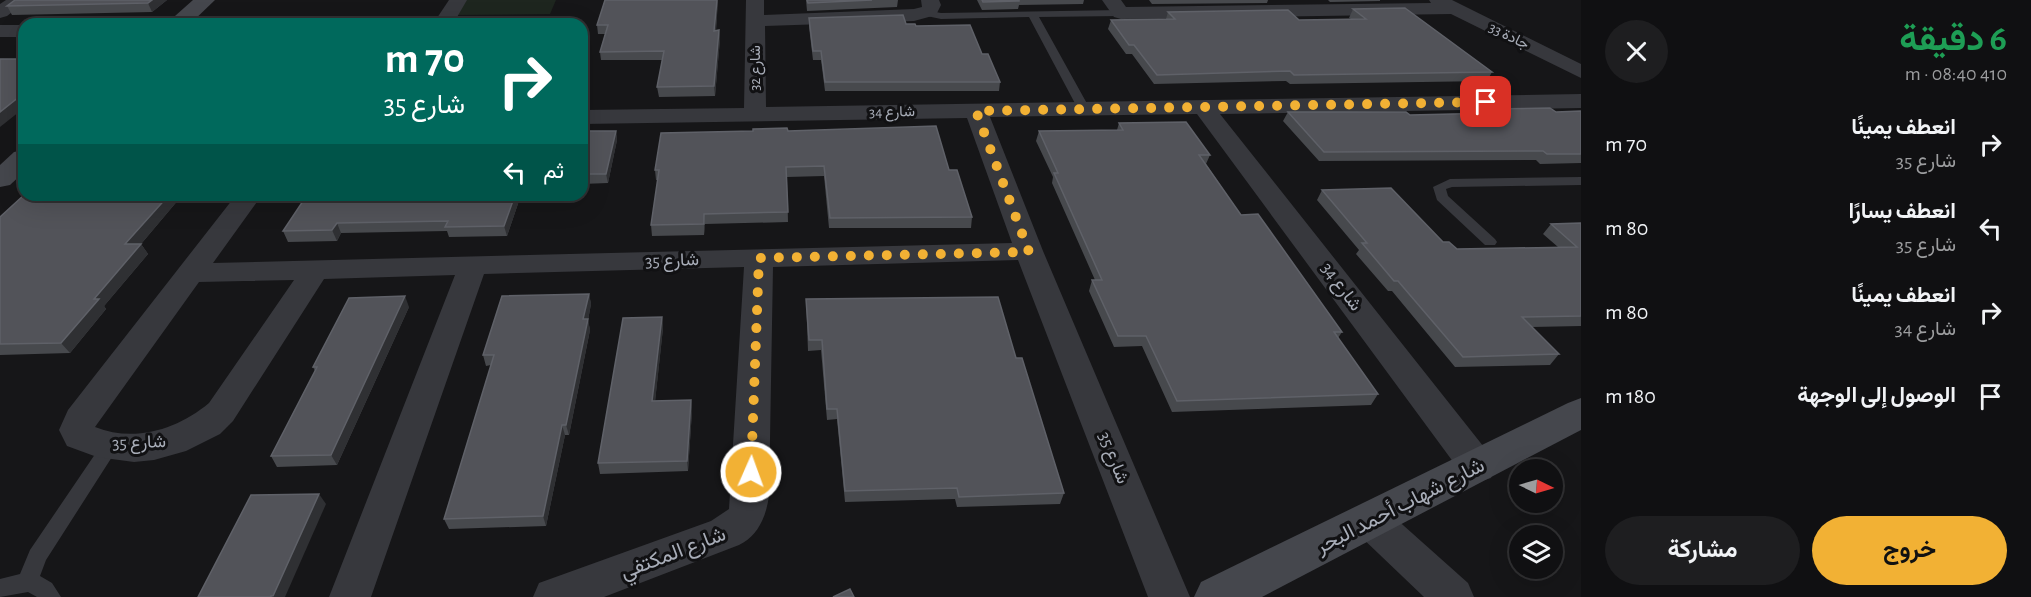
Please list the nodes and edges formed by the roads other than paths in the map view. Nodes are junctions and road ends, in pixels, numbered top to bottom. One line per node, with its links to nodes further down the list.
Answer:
1 (19, 0): 9 (street)
2 (205, 0): 11 (street)
3 (458, 0): 12 (street)
4 (755, 0): 13 (street, شارع 32)
5 (1446, 4): 6 (street); 16 (street, جادة 33)
6 (1303, 5): 8 (street)
7 (928, 6): 10 (lane); 13 (street, شارع 32)
8 (1116, 7): 10 (lane)
9 (0, 12)
10 (1032, 14): 19 (lane)
11 (184, 18)
12 (447, 18)
13 (755, 21): 21 (street, شارع 32)
14 (0, 31): 15 (street)
15 (18, 31)
16 (1581, 72)
17 (1581, 101): 18 (street, شارع 34)
18 (1203, 107): 19 (street, شارع 34); 35 (street, شارع 34)
19 (1084, 109): 20 (street, شارع 34)
20 (976, 111): 21 (street, شارع 34); 28 (street, شارع 35)
21 (755, 114): 22 (street, شارع 34)
22 (588, 117)
23 (18, 163): 24 (street)
24 (0, 179)
25 (1581, 181): 27 (lane)
26 (244, 201): 32 (street, شارع 35)
27 (1490, 242)
28 (1029, 252): 29 (street, شارع 35); 42 (street, شارع 35)
29 (759, 258): 30 (street, شارع 35); 41 (street, شارع المكتفي)
30 (473, 266): 31 (street, شارع 35); 40 (street)
31 (315, 270): 32 (street, شارع 35); 34 (street, شارع 35)
32 (190, 273): 34 (street, شارع 35)
33 (1581, 413): 35 (street, شارع شهاب أحمد البحر)
34 (110, 446): 37 (lane)
35 (1478, 467): 36 (street, شارع شهاب أحمد البحر)
36 (1371, 521): 43 (street, شارع شهاب أحمد البحر); 44 (street)
37 (28, 581): 38 (lane); 39 (lane)
38 (0, 589)
39 (51, 597)
40 (350, 597)
41 (554, 597)
42 (1169, 597)
43 (1217, 597)
44 (1453, 597)

